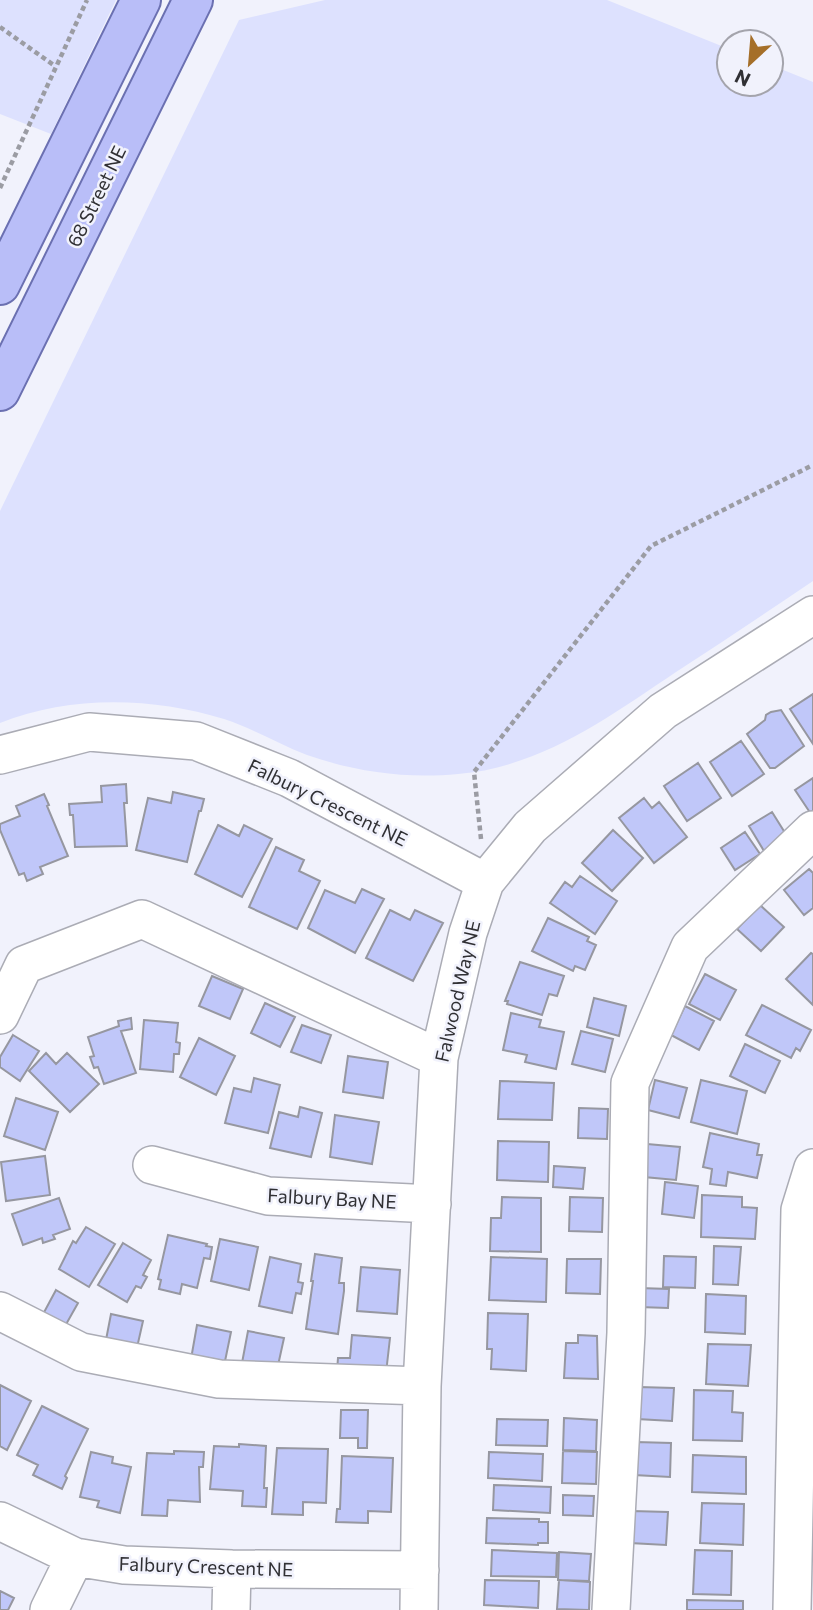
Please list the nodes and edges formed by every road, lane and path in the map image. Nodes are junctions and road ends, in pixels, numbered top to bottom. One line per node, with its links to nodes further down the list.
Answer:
1 (87, 0): 5 (path)
2 (141, 0): 7 (main road)
3 (193, 0): 8 (main road, 68 Street NE)
4 (0, 27): 5 (path)
5 (55, 66): 6 (path)
6 (0, 188)
7 (0, 285)
8 (0, 391)
9 (813, 465): 13 (path)
10 (813, 615): 13 (street, Falwood Way NE)
11 (0, 755): 13 (street, Falbury Crescent NE)
12 (813, 830): 28 (street)
13 (485, 882): 15 (street, Falwood Way NE)
14 (0, 1015): 15 (street)
15 (439, 1058): 18 (street, Falwood Way NE)
16 (152, 1165): 18 (street, Falbury Bay NE)
17 (813, 1168): 29 (street)
18 (432, 1204): 20 (street, Falwood Way NE)
19 (0, 1311): 20 (street)
20 (422, 1386): 24 (street, Falwood Way NE)
21 (0, 1521): 22 (street, Falbury Crescent NE)
22 (75, 1557): 23 (street, Falbury Crescent NE); 25 (street)
23 (232, 1569): 24 (street, Falbury Crescent NE); 26 (street)
24 (420, 1570): 27 (street, Falwood Way NE)
25 (48, 1610)
26 (231, 1610)
27 (419, 1610)
28 (611, 1610)
29 (792, 1610)

